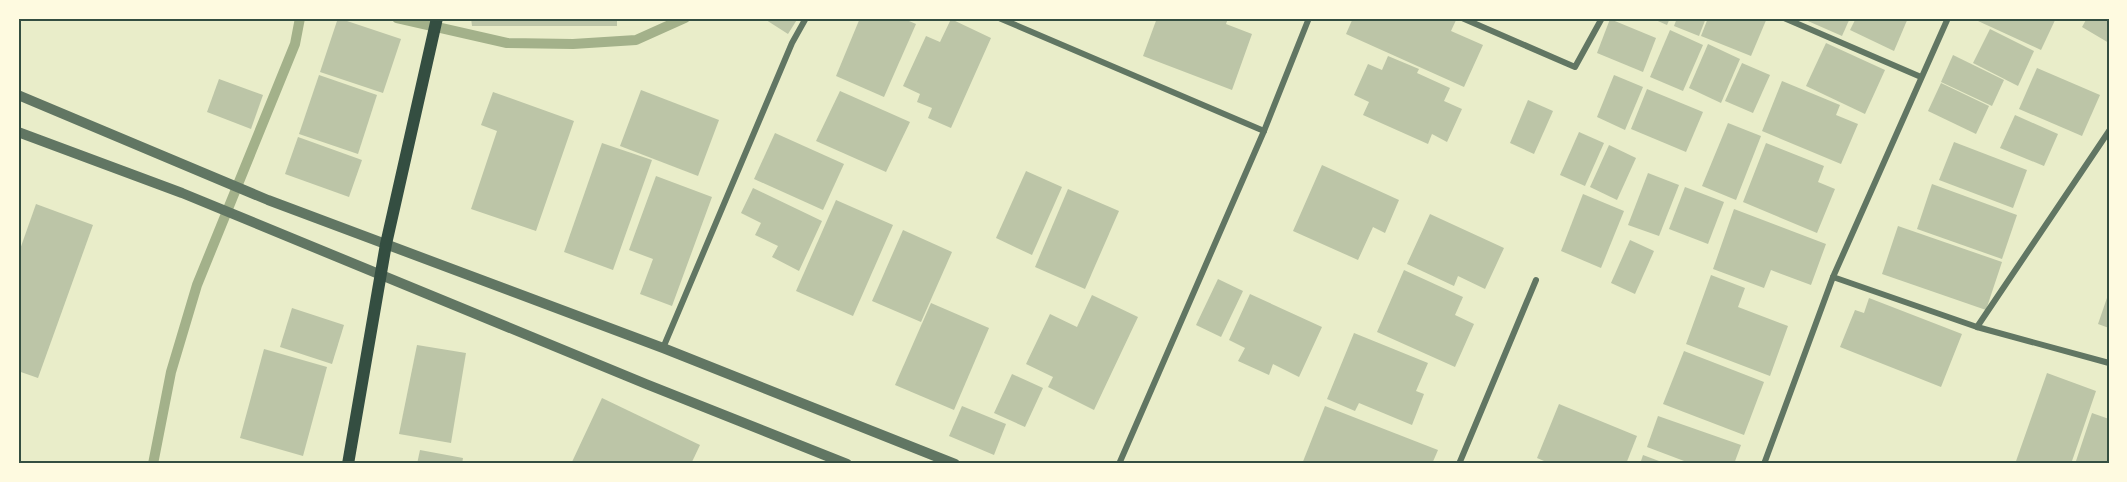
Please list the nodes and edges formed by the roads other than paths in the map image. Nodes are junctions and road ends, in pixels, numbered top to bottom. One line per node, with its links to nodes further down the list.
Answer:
1 (437, 18): 14 (main road)
2 (806, 18): 19 (street)
3 (999, 18): 11 (street)
4 (1309, 18): 11 (street)
5 (1462, 18): 6 (street)
6 (1602, 18)
7 (1784, 18): 9 (street)
8 (1948, 18): 9 (street)
9 (1922, 76): 16 (street)
10 (18, 95): 14 (street)
11 (1264, 130): 24 (street)
12 (2109, 131): 18 (street)
13 (18, 132): 15 (street)
14 (386, 244): 15 (main road); 19 (street)
15 (381, 275): 21 (main road); 22 (street)
16 (1833, 277): 18 (street); 26 (street)
17 (1536, 280): 25 (street)
18 (1977, 327): 20 (street)
19 (663, 348): 23 (street)
20 (2109, 363)
21 (348, 464)
22 (847, 464)
23 (956, 464)
24 (1119, 464)
25 (1459, 464)
26 (1764, 464)

